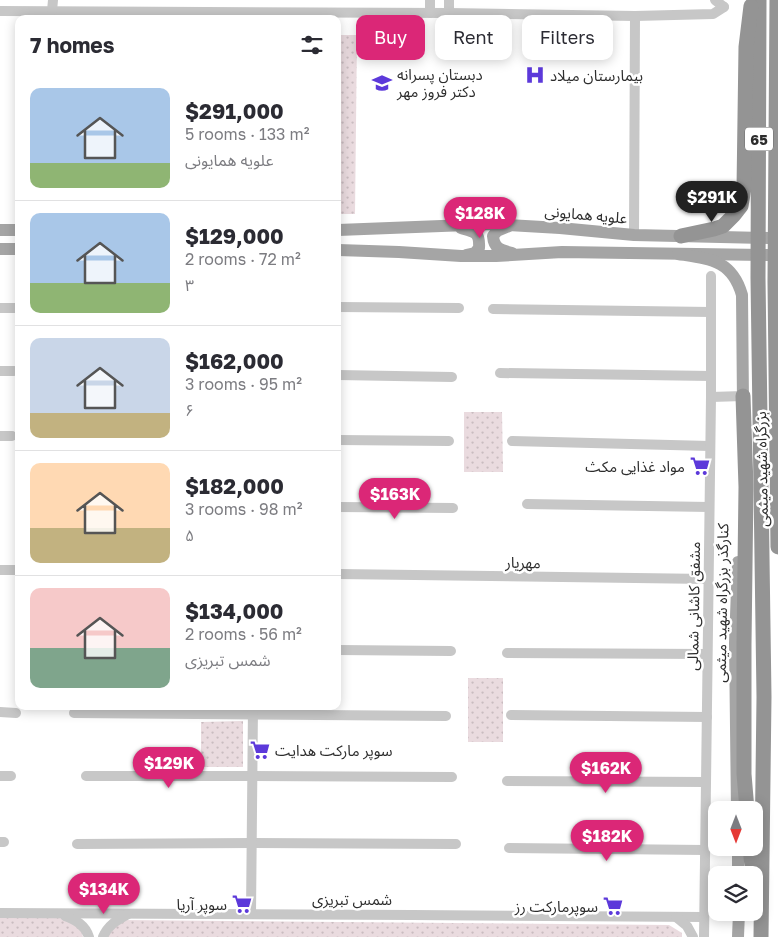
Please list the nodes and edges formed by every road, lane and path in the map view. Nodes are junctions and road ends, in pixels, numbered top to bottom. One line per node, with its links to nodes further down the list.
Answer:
1 (53, 0): 10 (street)
2 (430, 0): 11 (street)
3 (449, 0): 12 (street)
4 (715, 0): 8 (street)
5 (752, 0): 21 (highway)
6 (759, 0): 100 (highway, بزرگراه شهید میثمی / 65)
7 (777, 0): 57 (highway, بزرگراه شهید میثمی / 65)
8 (724, 4): 14 (street)
9 (0, 11): 10 (street)
10 (52, 11): 13 (street)
11 (430, 13): 12 (street); 13 (street)
12 (449, 13): 14 (street)
13 (231, 15)
14 (635, 16): 20 (street)
15 (452, 225): 16 (main road, علویه همایونی); 19 (main road, علویه همایونی); 29 (main road)
16 (516, 225): 20 (main road, علویه همایونی); 27 (main road)
17 (0, 230): 18 (main road)
18 (15, 230)
19 (341, 230)
20 (634, 235): 21 (main road, علویه همایونی)
21 (681, 236): 22 (main road, علویه همایونی)
22 (778, 238)
23 (0, 249): 24 (main road)
24 (15, 249)
25 (341, 250): 29 (main road)
26 (678, 254): 27 (main road); 28 (main road); 32 (main road)
27 (519, 255): 29 (main road)
28 (778, 255)
29 (461, 256)
30 (778, 267): 32 (main road)
31 (710, 276): 38 (street, مشفق کاشانی شمالی)
32 (742, 295): 45 (main road, کنارگذر بزرگراه شهید میثمی)
33 (341, 307): 36 (street)
34 (0, 308): 35 (street)
35 (15, 308)
36 (459, 308)
37 (493, 309): 38 (street)
38 (711, 312): 43 (street, مشفق کاشانی شمالی)
39 (0, 371): 40 (street)
40 (14, 371)
41 (500, 373): 43 (street)
42 (341, 375): 44 (street)
43 (710, 376): 46 (street, مشفق کاشانی شمالی)
44 (452, 377)
45 (743, 396): 46 (street); 80 (main road, کنارگذر بزرگراه شهید میثمی); 81 (highway)
46 (711, 397): 52 (street, مشفق کاشانی شمالی)
47 (0, 436): 48 (street)
48 (12, 436)
49 (341, 440): 50 (street)
50 (450, 441)
51 (512, 441): 52 (street)
52 (710, 446): 55 (street, مشفق کاشانی شمالی)
53 (527, 504): 55 (street)
54 (341, 507): 56 (street)
55 (710, 507): 61 (street, مشفق کاشانی شمالی)
56 (453, 508)
57 (778, 547)
58 (0, 570): 59 (street)
59 (15, 570)
60 (341, 574): 61 (street, مهریار)
61 (708, 579): 65 (street, مشفق کاشانی شمالی)
62 (341, 650): 63 (street)
63 (451, 651)
64 (507, 653): 65 (street)
65 (708, 654): 72 (street, مشفق کاشانی شمالی)
66 (253, 710): 69 (street); 71 (street); 76 (street)
67 (0, 712): 68 (street)
68 (16, 713)
69 (74, 713)
70 (511, 715): 72 (street)
71 (446, 716)
72 (707, 718): 79 (street, مشفق کاشانی شمالی)
73 (0, 776): 74 (street)
74 (11, 776)
75 (86, 776): 76 (street)
76 (252, 776): 77 (street); 82 (street)
77 (452, 777)
78 (506, 781): 79 (street)
79 (706, 782): 86 (street, مشفق کاشانی شمالی)
80 (737, 801)
81 (746, 801)
82 (252, 843): 83 (street); 84 (street); 90 (street)
83 (77, 844)
84 (456, 844)
85 (509, 848): 86 (street)
86 (705, 850): 92 (street, مشفق کاشانی شمالی)
87 (0, 913): 88 (street, شمس تبریزی)
88 (54, 913): 89 (street, شمس تبریزی); 95 (street)
89 (129, 913): 90 (street, شمس تبریزی); 96 (street)
90 (251, 914): 91 (street, شمس تبریزی)
91 (676, 917): 92 (street, شمس تبریزی); 97 (street)
92 (704, 917): 98 (street, مشفق کاشانی شمالی)
93 (739, 921): 99 (main road)
94 (757, 921): 100 (highway)
95 (89, 937)
96 (103, 937)
97 (693, 937)
98 (704, 937)
99 (738, 937)
100 (759, 937)

